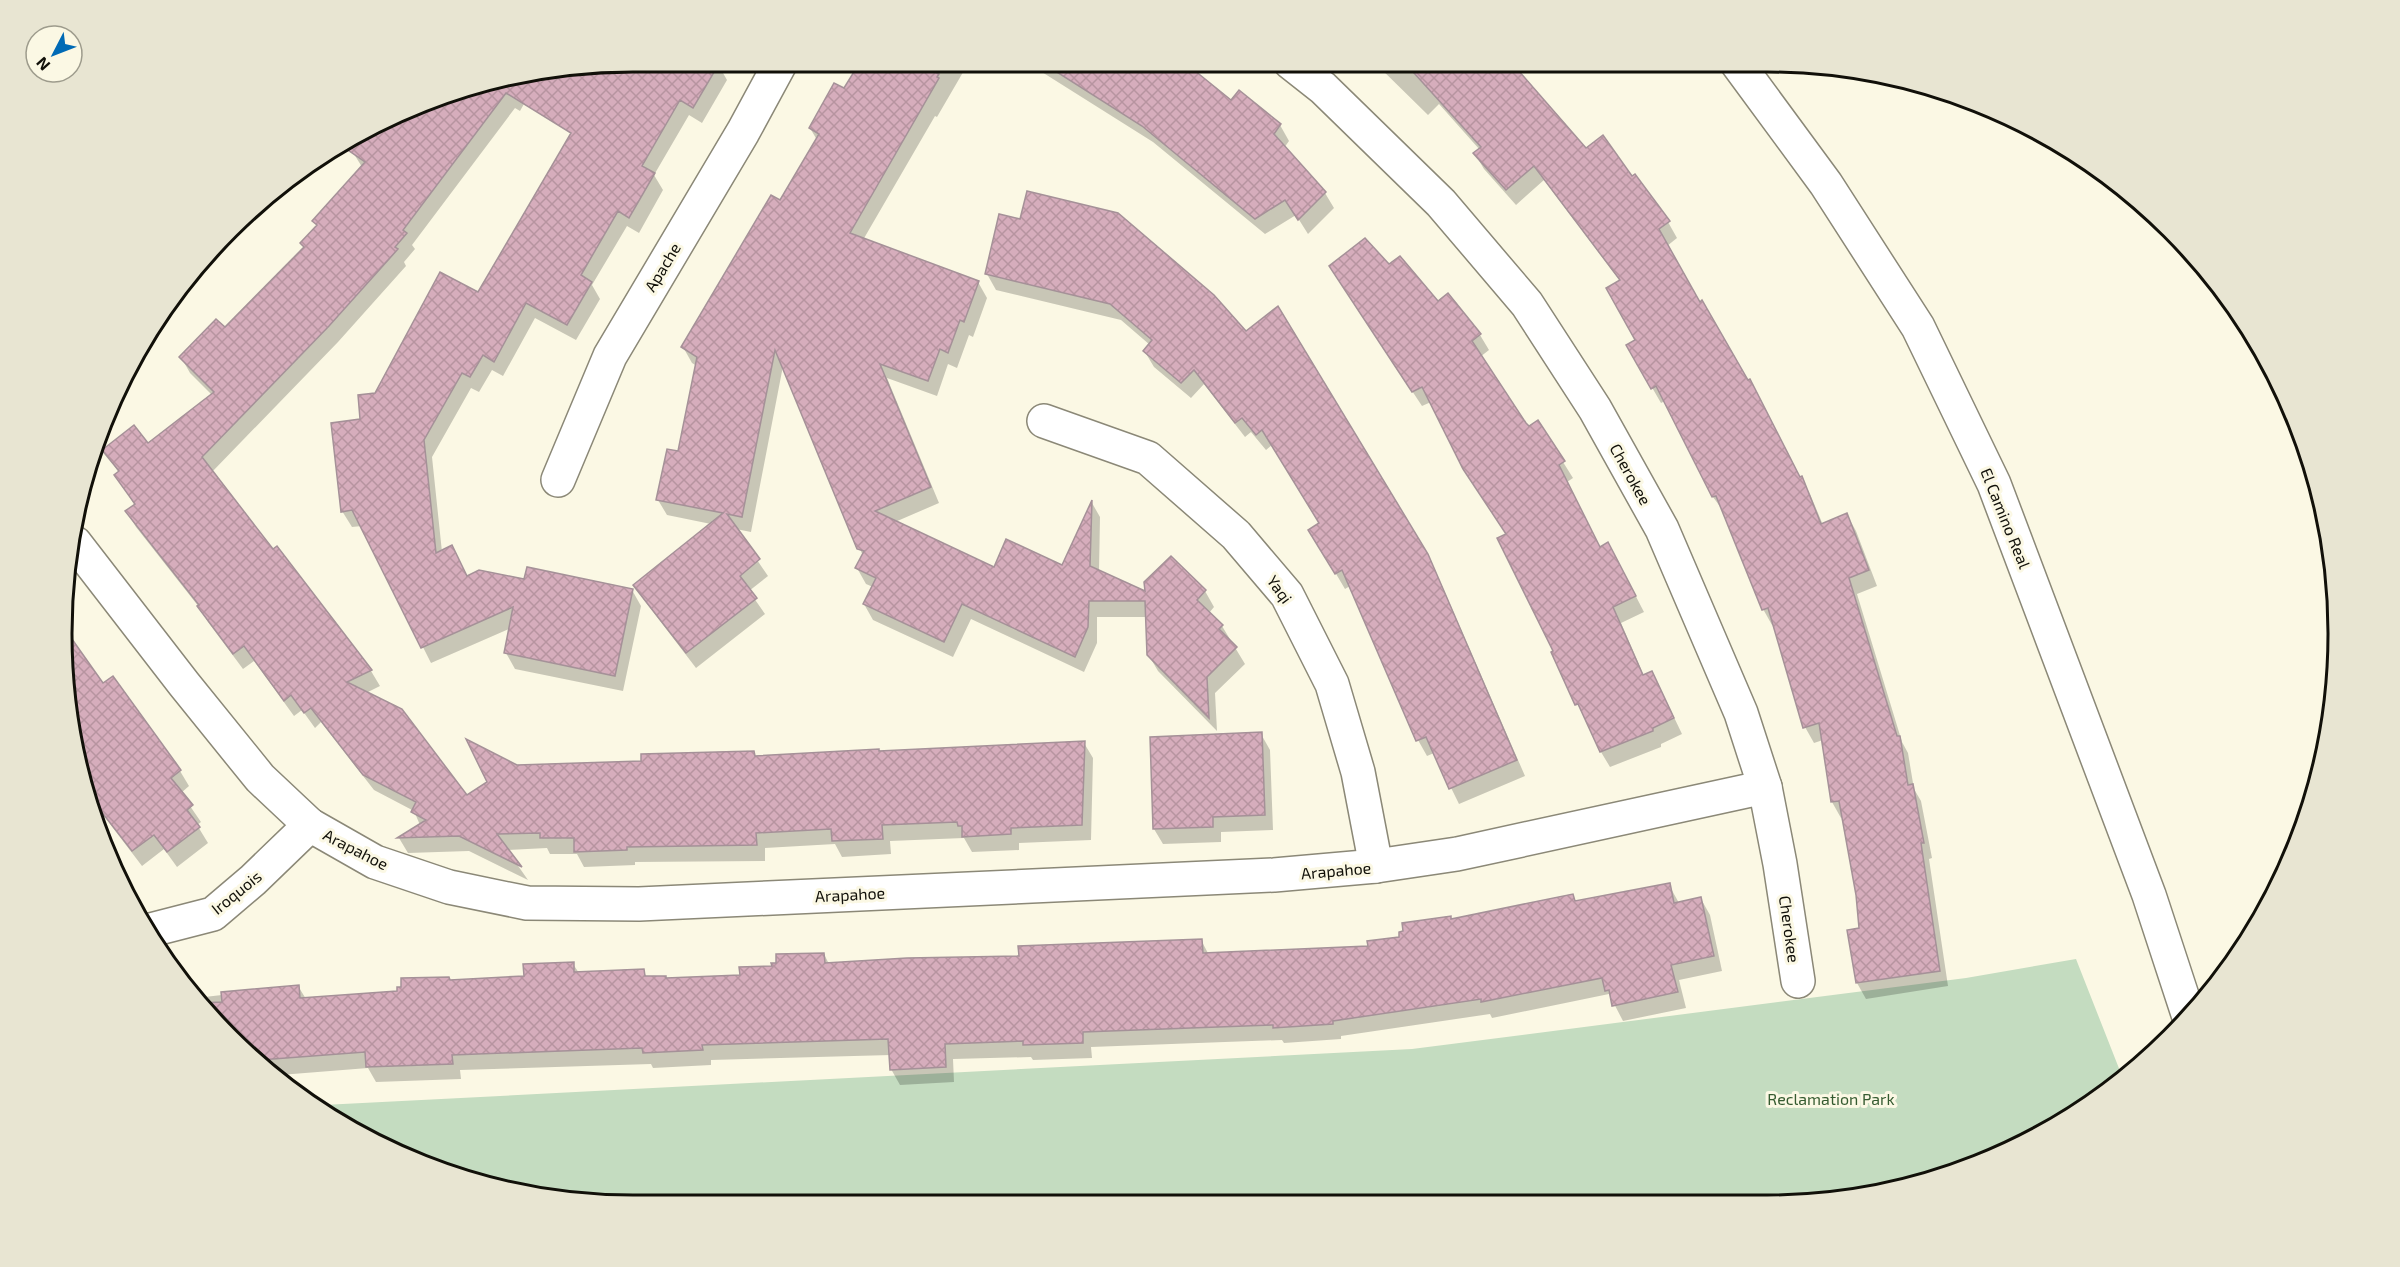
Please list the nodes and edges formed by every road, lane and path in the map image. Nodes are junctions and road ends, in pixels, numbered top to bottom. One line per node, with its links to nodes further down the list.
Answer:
1 (776, 72): 5 (street, Apache)
2 (1303, 72): 7 (street, Cherokee)
3 (1744, 72): 12 (street, El Camino Real)
4 (1044, 421): 9 (street, Yaqi)
5 (558, 480)
6 (79, 548): 8 (street, Arapahoe)
7 (1765, 787): 9 (street, Arapahoe); 11 (street, Cherokee)
8 (310, 825): 9 (street, Arapahoe); 10 (street, Iroquois)
9 (1376, 866)
10 (156, 929)
11 (1798, 981)
12 (2186, 1007)

